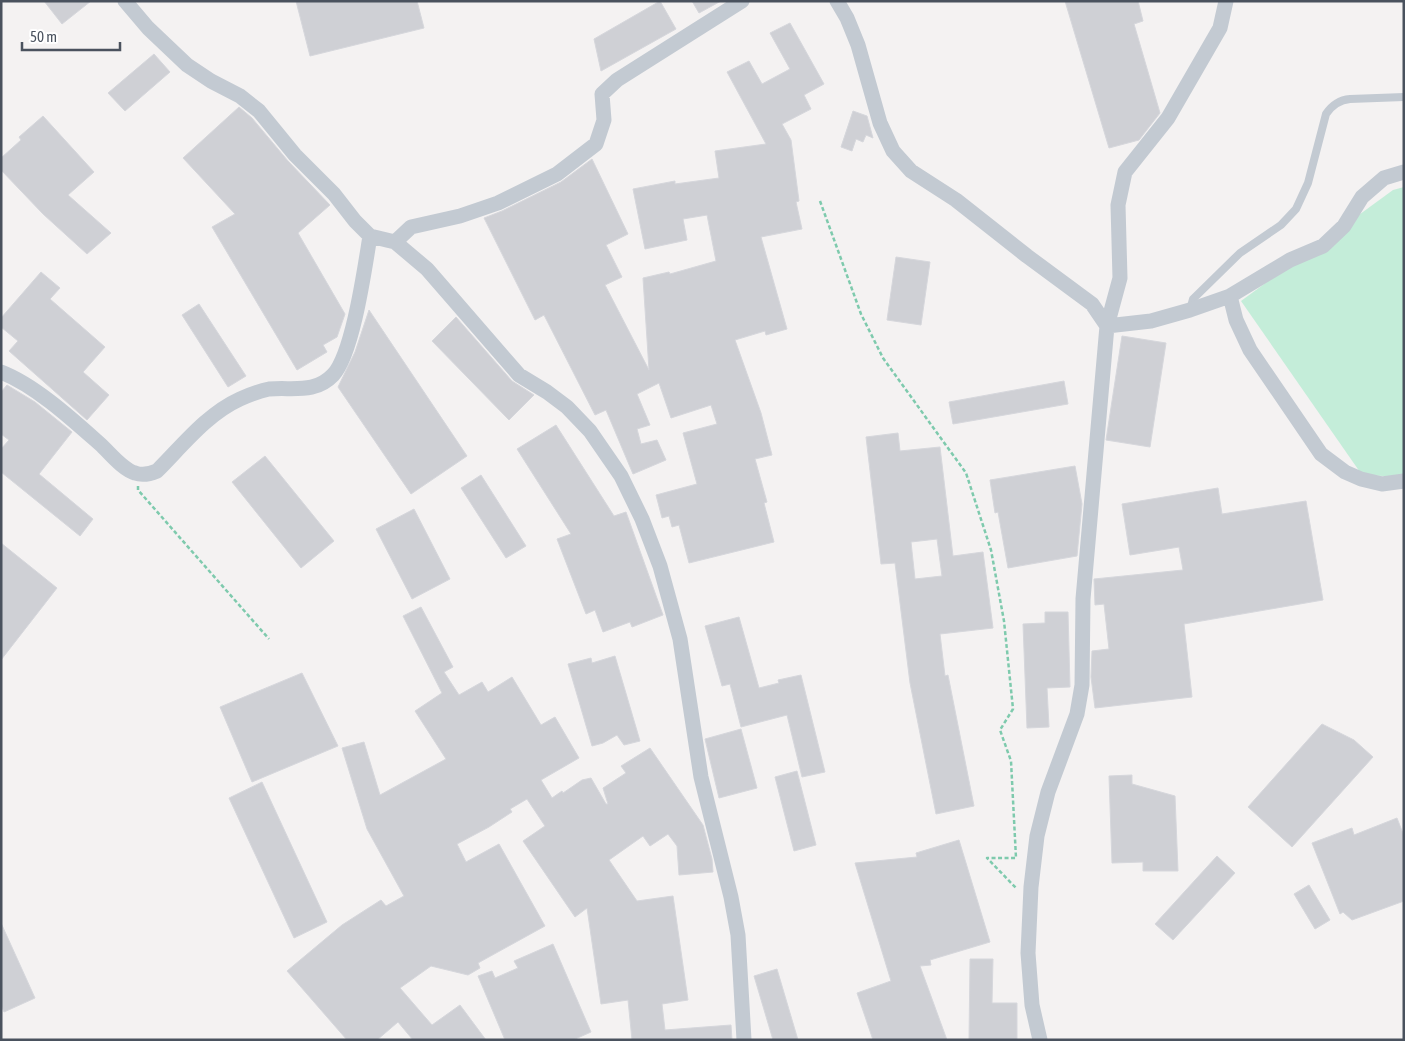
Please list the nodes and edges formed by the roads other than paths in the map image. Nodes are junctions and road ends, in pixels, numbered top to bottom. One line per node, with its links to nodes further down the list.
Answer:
1 (125, 1): 7 (street)
2 (742, 1): 8 (street)
3 (837, 1): 11 (street)
4 (1226, 1): 11 (street)
5 (1404, 97): 10 (lane)
6 (1404, 172): 9 (street)
7 (370, 236): 8 (street); 12 (street)
8 (395, 242): 14 (street)
9 (1230, 296): 10 (street); 13 (street)
10 (1190, 310): 11 (street)
11 (1106, 326): 15 (street)
12 (1, 372)
13 (1404, 481)
14 (744, 1040)
15 (1040, 1040)

